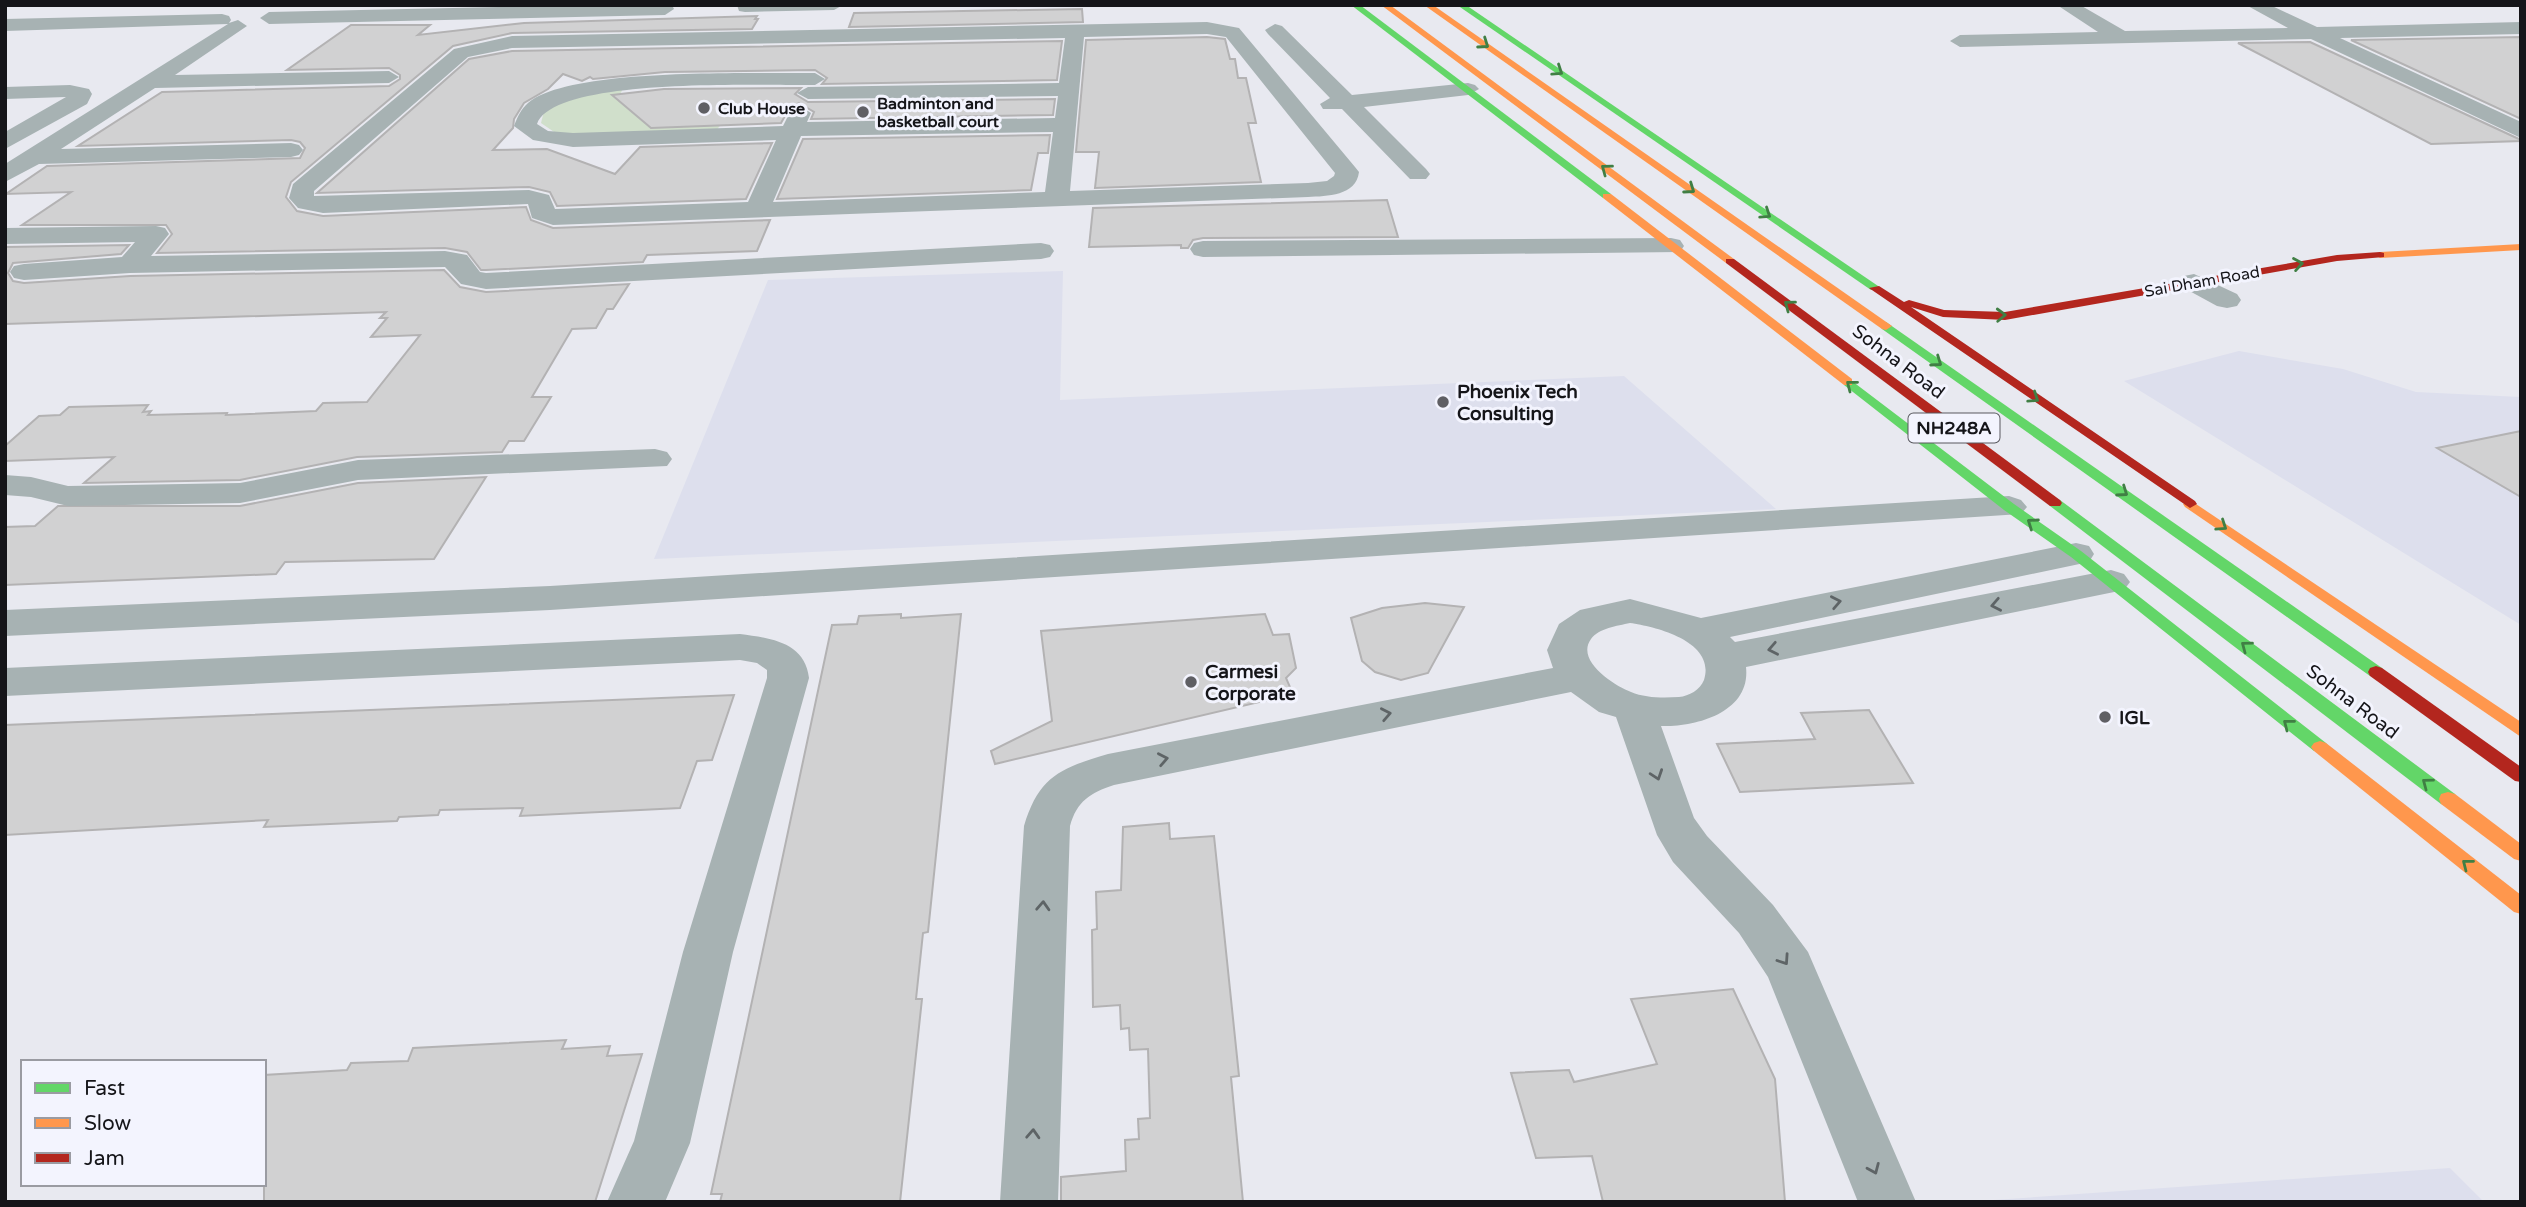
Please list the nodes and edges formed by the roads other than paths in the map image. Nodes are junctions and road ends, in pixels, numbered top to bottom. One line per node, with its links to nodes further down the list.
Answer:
1 (834, 5): 8 (street)
2 (1355, 5): 23 (main road)
3 (1385, 5): 64 (main road, Sohna Road / NH248A, one-way to 3)
4 (1428, 5): 63 (main road, Sohna Road / NH248A, one-way to 63)
5 (1461, 5): 49 (main road, one-way to 49)
6 (2066, 5): 19 (street)
7 (2255, 5): 17 (street)
8 (745, 7)
9 (665, 9): 11 (street)
10 (2457, 10): 15 (street)
11 (265, 12): 12 (street)
12 (230, 23): 13 (street); 22 (street)
13 (5, 26)
14 (1275, 30): 27 (street)
15 (2515, 31): 17 (street)
16 (1075, 33): 18 (street); 25 (street); 28 (street)
17 (2314, 33): 19 (street); 31 (street)
18 (834, 38): 24 (street); 38 (street)
19 (2122, 38): 20 (street)
20 (1960, 41)
21 (389, 77): 22 (street)
22 (149, 82): 34 (street)
23 (1459, 83): 27 (street); 41 (main road)
24 (811, 86): 25 (street); 30 (street); 30 (street)
25 (1071, 89): 29 (street)
26 (5, 93): 32 (street)
27 (1342, 97): 28 (street); 35 (street)
28 (1289, 101): 37 (street)
29 (1067, 125): 30 (street); 37 (street)
30 (792, 131): 38 (street)
31 (2521, 131)
32 (5, 142)
33 (291, 150): 34 (street)
34 (32, 157): 36 (street)
35 (1418, 174)
36 (5, 175)
37 (1057, 198): 38 (street)
38 (758, 207)
39 (76, 234): 40 (street); 45 (street); 48 (street)
40 (5, 236)
41 (1671, 246): 43 (street); 54 (main road, one-way to 41)
42 (2521, 247): 49 (main road, Sai Dham Road, one-way to 42)
43 (1203, 249)
44 (1041, 251): 45 (street)
45 (130, 265): 48 (street)
46 (2455, 268): 47 (main road)
47 (2389, 272)
48 (15, 279)
49 (1886, 296): 51 (main road)
50 (1993, 347): 51 (main road)
51 (1996, 371): 62 (main road, one-way to 62)
52 (655, 459): 53 (street)
53 (5, 485)
54 (2009, 507): 55 (main road, one-way to 54); 57 (street)
55 (2076, 554): 56 (main road); 58 (street, one-way to 55)
56 (2111, 582): 58 (street, one-way to 58); 65 (main road, one-way to 56)
57 (5, 623)
58 (1710, 644): 59 (street); 61 (street)
59 (1576, 677): 61 (street); 67 (street, one-way to 59)
60 (5, 682): 66 (street)
61 (1635, 710): 68 (street, one-way to 68)
62 (2521, 731)
63 (2521, 776)
64 (2521, 854)
65 (2521, 906)
66 (636, 1202)
67 (1030, 1202)
68 (1887, 1202)

